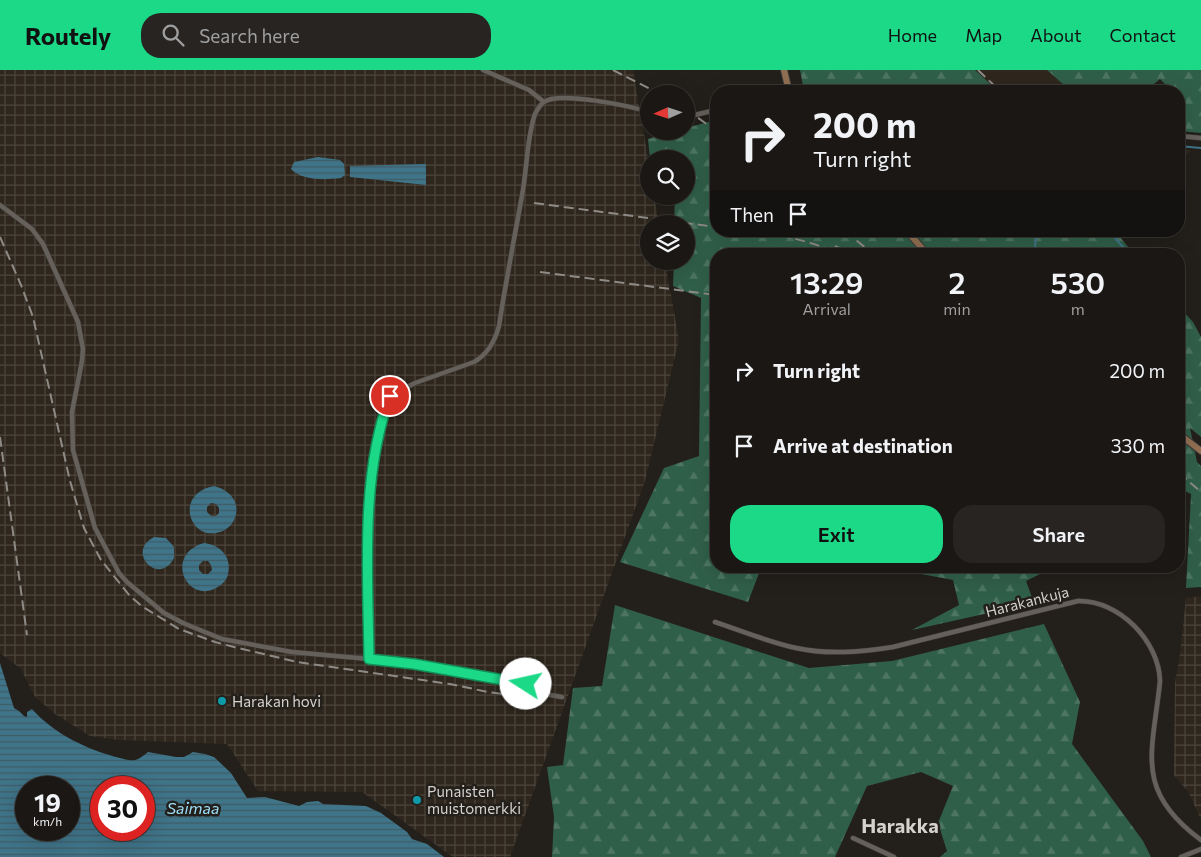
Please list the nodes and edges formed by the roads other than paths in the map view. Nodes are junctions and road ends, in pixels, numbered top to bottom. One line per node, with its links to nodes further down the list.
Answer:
1 (483, 70): 4 (street)
2 (784, 70): 3 (street)
3 (788, 85)
4 (544, 102): 5 (street); 16 (street)
5 (640, 110)
6 (710, 111): 7 (street)
7 (695, 115)
8 (1185, 137): 9 (street)
9 (1201, 138)
10 (0, 205): 16 (street)
11 (912, 237): 12 (street)
12 (922, 248)
13 (1185, 439): 14 (street)
14 (1201, 451)
15 (715, 622): 19 (street, Harakankuja)
16 (369, 659): 17 (street)
17 (562, 697)
18 (853, 838): 21 (street)
19 (1201, 840)
20 (1201, 848): 22 (street)
21 (894, 857)
22 (1181, 857)

